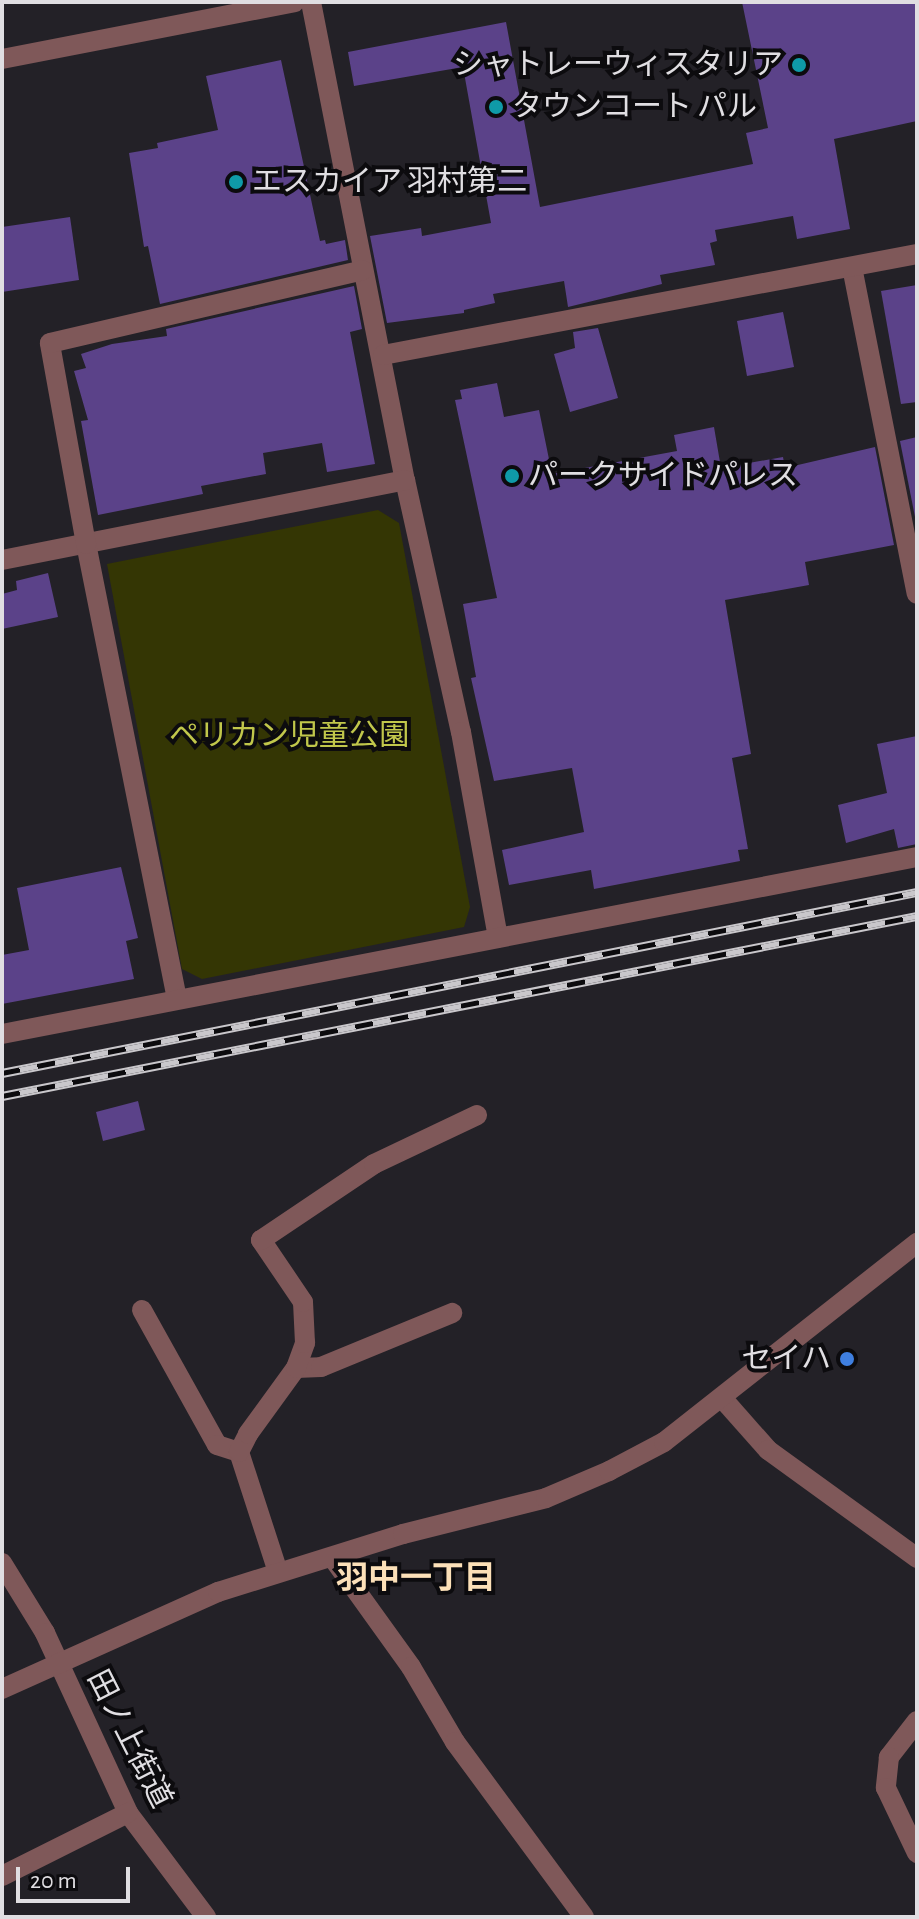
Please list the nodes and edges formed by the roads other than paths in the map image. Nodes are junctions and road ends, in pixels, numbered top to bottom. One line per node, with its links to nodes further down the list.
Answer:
1 (294, 2): 3 (street)
2 (311, 2): 6 (street)
3 (2, 59)
4 (917, 254): 5 (street)
5 (852, 267): 7 (street); 11 (street)
6 (363, 270): 7 (street); 9 (street)
7 (383, 355): 8 (street)
8 (405, 480): 9 (street); 13 (street)
9 (86, 544): 10 (street); 14 (street)
10 (2, 560)
11 (917, 594)
12 (917, 857): 13 (street)
13 (498, 938): 14 (street)
14 (177, 999): 15 (street)
15 (2, 1034)
16 (477, 1115): 20 (street)
17 (917, 1243): 21 (street)
18 (142, 1310): 22 (street)
19 (452, 1313): 20 (street)
20 (296, 1368): 22 (street)
21 (722, 1398): 23 (street); 24 (street)
22 (239, 1452): 26 (street)
23 (332, 1557): 26 (street); 34 (street)
24 (917, 1558)
25 (2, 1563): 27 (street, 田ノ上街道)
26 (278, 1572): 27 (street)
27 (57, 1664): 28 (street); 30 (street, 田ノ上街道)
28 (2, 1689)
29 (917, 1721): 31 (street)
30 (128, 1813): 32 (street); 33 (street, 田ノ上街道)
31 (917, 1853)
32 (2, 1876)
33 (206, 1917)
34 (584, 1917)

